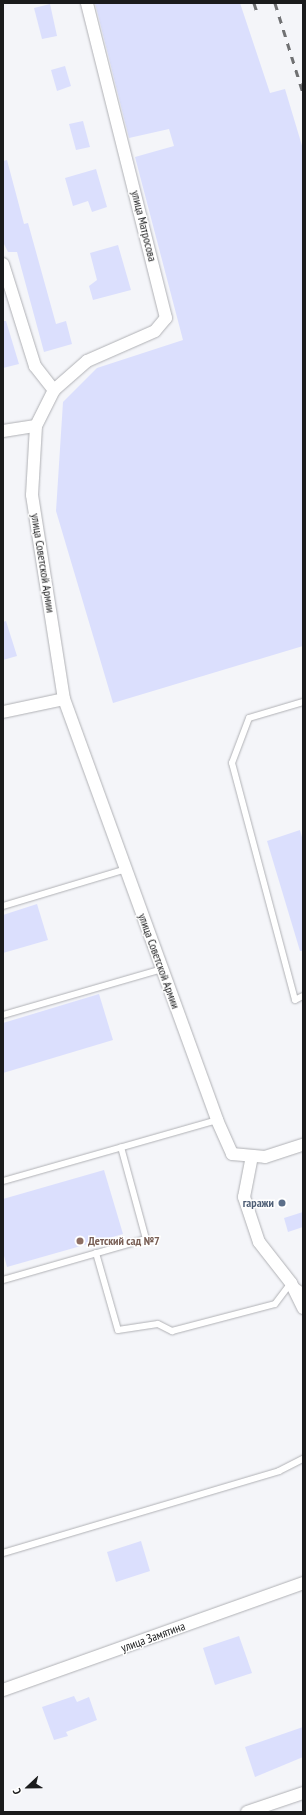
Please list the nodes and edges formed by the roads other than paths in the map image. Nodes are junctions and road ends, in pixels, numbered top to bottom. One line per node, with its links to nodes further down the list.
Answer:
1 (87, 3): 3 (street, улица Матросова)
2 (3, 264): 3 (street)
3 (54, 390): 4 (street, улица Советской Армии)
4 (36, 426): 5 (street); 6 (street, улица Советской Армии)
5 (3, 431)
6 (64, 699): 8 (street); 9 (street, улица Советской Армии)
7 (303, 702): 12 (lane)
8 (3, 712)
9 (126, 869): 10 (lane); 11 (street, улица Советской Армии)
10 (3, 906)
11 (162, 969): 13 (lane); 14 (street, улица Советской Армии)
12 (303, 996)
13 (3, 1015)
14 (217, 1120): 16 (lane); 17 (street, улица Советской Армии)
15 (303, 1145): 17 (street, улица Советской Армии)
16 (121, 1147): 18 (lane); 19 (lane)
17 (252, 1156): 21 (street)
18 (3, 1181)
19 (96, 1253): 20 (lane); 21 (lane)
20 (3, 1280)
21 (291, 1283): 22 (lane); 23 (street)
22 (303, 1291)
23 (303, 1308)
24 (303, 1459): 25 (lane)
25 (3, 1553)
26 (303, 1583): 27 (street, улица Замятина)
27 (3, 1690)
28 (303, 1793): 29 (street)
29 (247, 1812)

